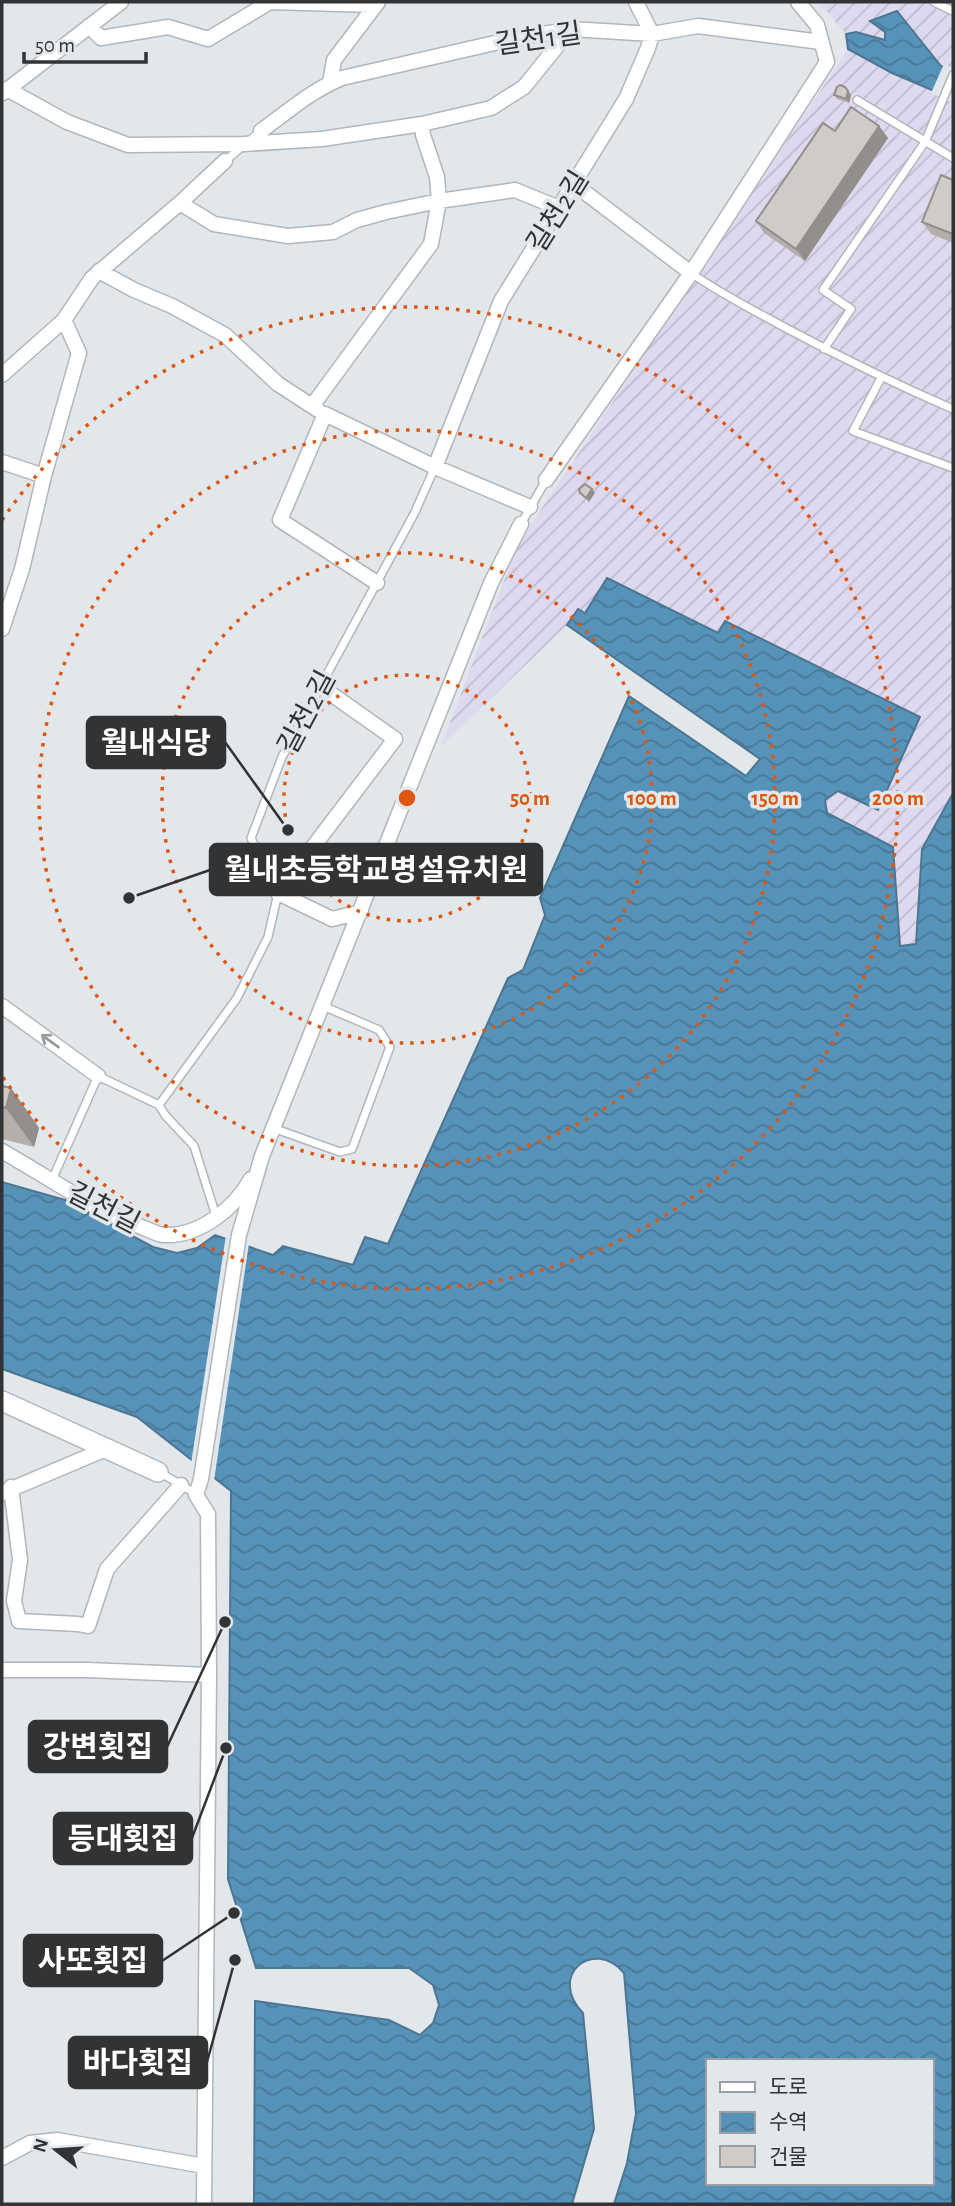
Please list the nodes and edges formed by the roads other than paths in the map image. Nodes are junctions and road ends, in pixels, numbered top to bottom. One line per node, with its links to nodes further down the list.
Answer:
1 (121, 2): 7 (street)
2 (636, 2): 9 (street)
3 (798, 2): 10 (street)
4 (934, 2): 6 (lane)
5 (377, 3): 7 (street); 12 (street)
6 (953, 11)
7 (89, 26): 13 (street)
8 (570, 29): 9 (street, 길천1길); 12 (street, 길천1길); 15 (street)
9 (652, 34): 10 (street, 길천1길); 21 (street, 길천2길)
10 (821, 42): 26 (street)
11 (953, 75): 17 (lane)
12 (330, 83): 16 (street, 길천1길)
13 (5, 92): 18 (street)
14 (857, 100): 17 (lane)
15 (422, 124): 18 (street); 22 (street)
16 (261, 131): 18 (lane)
17 (925, 142): 19 (lane); 28 (lane)
18 (244, 144): 20 (lane)
19 (953, 158)
20 (225, 161): 23 (street)
21 (574, 184): 24 (street, 길천2길); 26 (street)
22 (439, 201): 23 (street); 24 (street); 32 (street)
23 (180, 202): 25 (street)
24 (559, 208): 34 (street, 길천2길)
25 (99, 271): 27 (street); 32 (street)
26 (691, 273): 28 (lane); 37 (street)
27 (64, 320): 29 (street); 36 (street)
28 (824, 349): 30 (lane)
29 (2, 375)
30 (881, 378): 31 (lane); 35 (lane)
31 (953, 409)
32 (318, 410): 34 (street); 40 (street)
33 (2, 462): 36 (street)
34 (435, 467): 38 (street); 40 (lane, 길천2길)
35 (953, 468)
36 (44, 476): 41 (street)
37 (546, 480): 38 (lane)
38 (530, 507): 39 (lane)
39 (521, 524): 44 (street)
40 (377, 583): 42 (lane, 길천2길)
41 (2, 629)
42 (320, 686): 43 (lane, 길천2길); 43 (street)
43 (278, 893): 44 (street); 48 (lane)
44 (360, 912): 46 (street)
45 (2, 1006): 47 (street, one-way to 45)
46 (323, 1006): 49 (street); 49 (lane)
47 (98, 1076): 48 (lane); 52 (lane)
48 (159, 1105): 53 (lane)
49 (273, 1128): 51 (street)
50 (2, 1151): 52 (street, 길천길)
51 (262, 1156): 53 (street, 길천길); 59 (street)
52 (52, 1180): 53 (street, 길천길)
53 (216, 1216)
54 (2, 1401): 55 (street)
55 (106, 1449): 56 (street); 58 (street)
56 (159, 1472): 57 (lane)
57 (181, 1485): 58 (street); 59 (lane)
58 (7, 1490)
59 (196, 1494): 61 (street)
60 (2, 1671): 61 (street)
61 (209, 1675): 63 (street)
62 (2, 2158): 63 (street)
63 (204, 2166): 64 (street)
64 (204, 2204)

